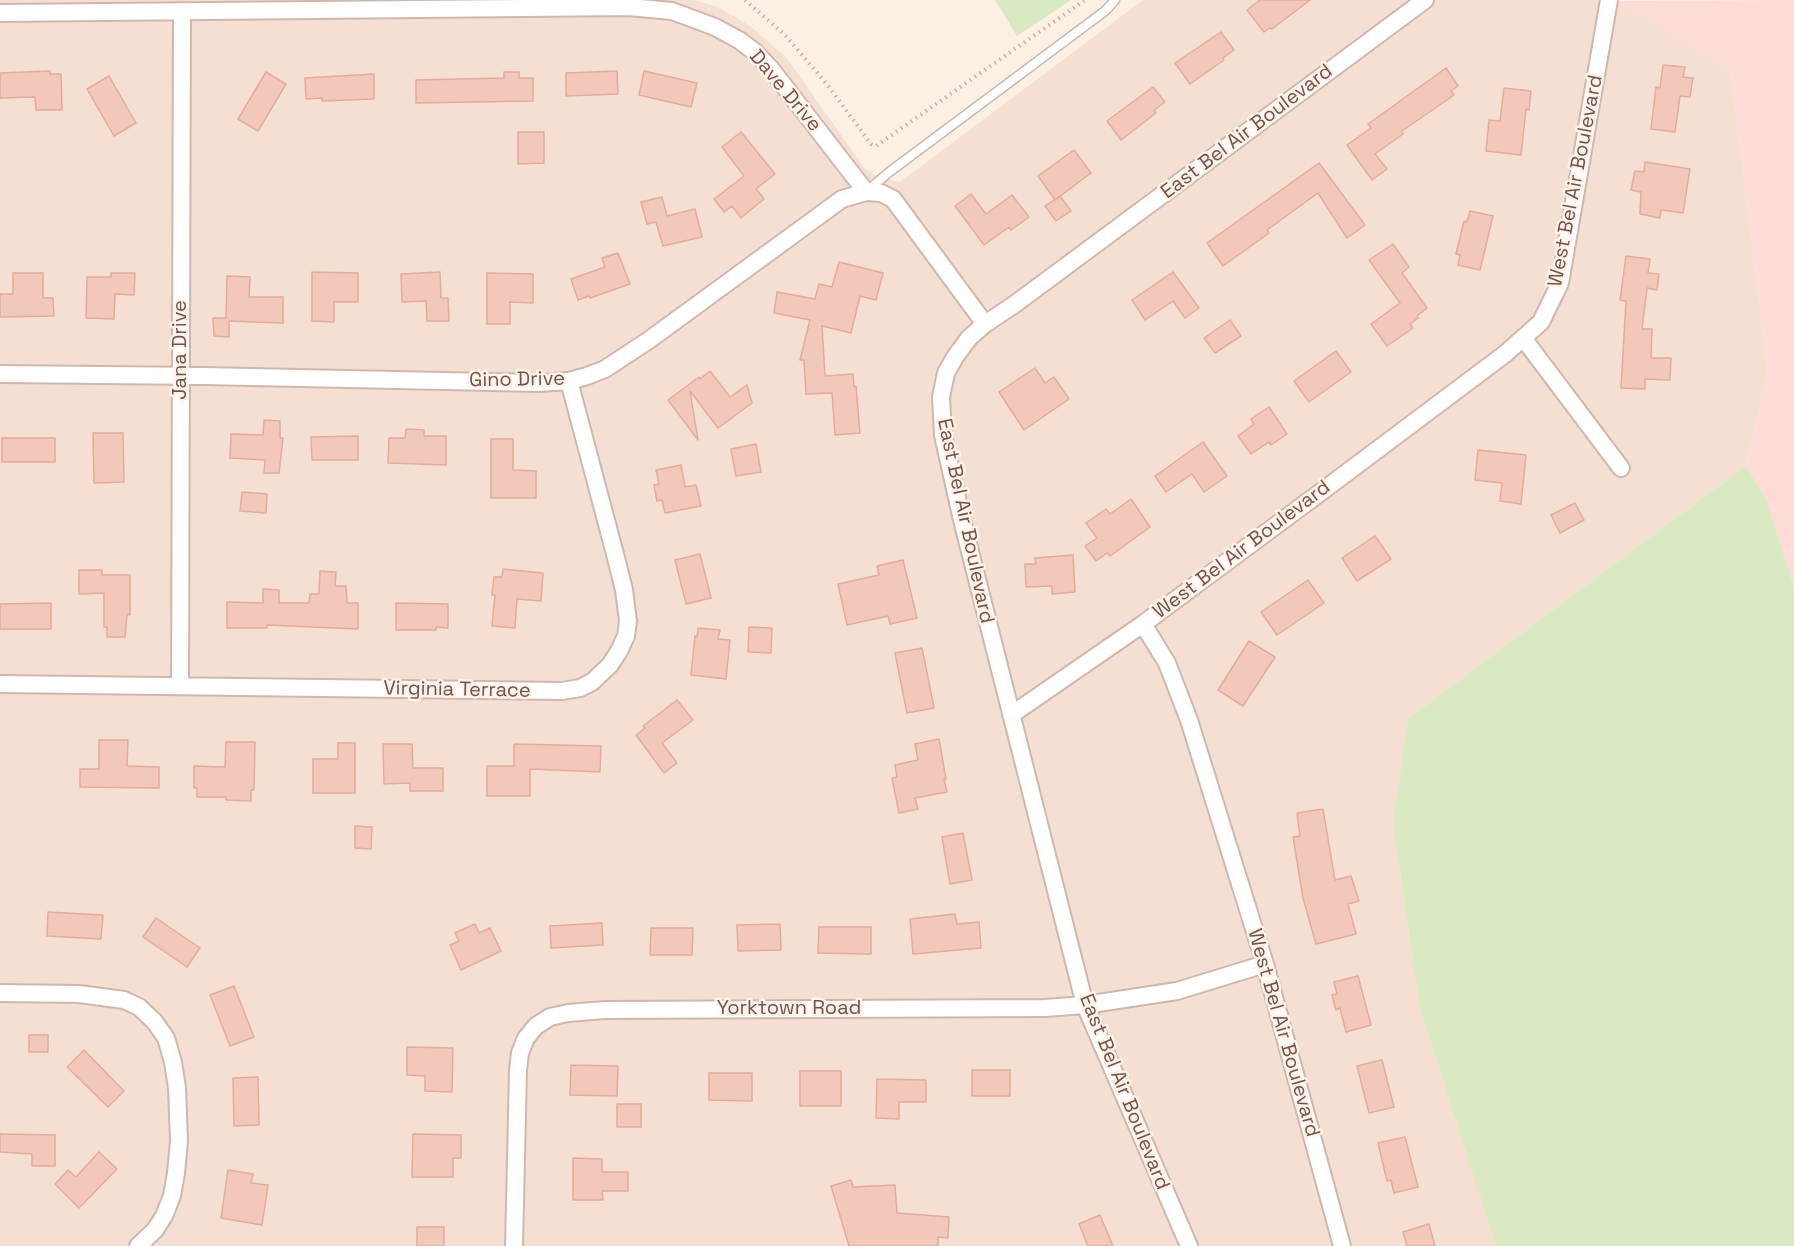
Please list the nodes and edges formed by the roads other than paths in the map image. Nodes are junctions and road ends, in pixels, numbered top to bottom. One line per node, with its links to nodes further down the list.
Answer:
1 (1115, 0): 6 (lane)
2 (1425, 0): 7 (street, East Bel Air Boulevard)
3 (1609, 0): 8 (street, West Bel Air Boulevard)
4 (0, 13): 5 (street, Dave Drive)
5 (182, 13): 6 (street, Dave Drive); 10 (street, Jana Drive)
6 (866, 192): 7 (street); 11 (street, Gino Drive)
7 (985, 324): 16 (street, East Bel Air Boulevard)
8 (1524, 338): 12 (street); 13 (street, West Bel Air Boulevard)
9 (0, 374): 10 (street, Gino Drive)
10 (181, 375): 11 (street, Gino Drive); 15 (street, Jana Drive)
11 (569, 381): 15 (street, Virginia Terrace)
12 (1621, 468)
13 (1143, 624): 16 (street); 17 (street, West Bel Air Boulevard)
14 (0, 684): 15 (street, Virginia Terrace)
15 (180, 687)
16 (1011, 715): 19 (street, East Bel Air Boulevard)
17 (1265, 964): 19 (street, Yorktown Road); 23 (street, West Bel Air Boulevard)
18 (0, 993): 20 (street)
19 (1085, 1005): 21 (street, Yorktown Road); 22 (street, East Bel Air Boulevard)
20 (138, 1246)
21 (514, 1246)
22 (1189, 1246)
23 (1342, 1246)

